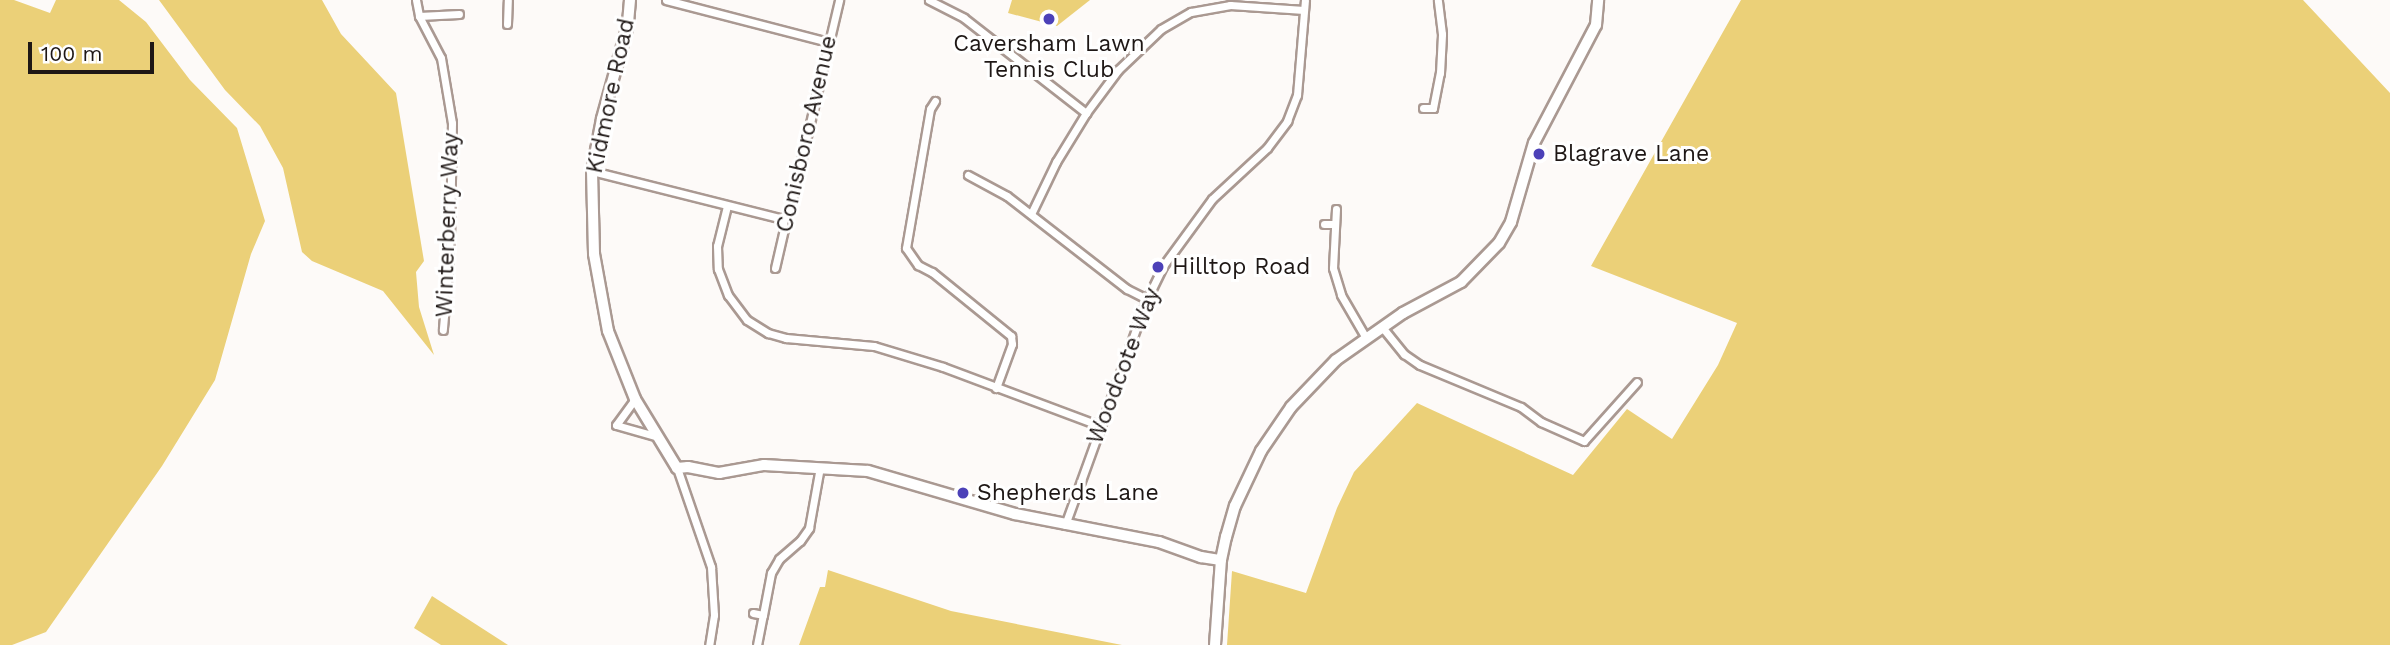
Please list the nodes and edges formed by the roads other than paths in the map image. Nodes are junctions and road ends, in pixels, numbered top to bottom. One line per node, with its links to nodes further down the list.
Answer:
1 (416, 0): 12 (street, Winterberry Way)
2 (508, 0): 13 (street)
3 (630, 0): 20 (street, Kidmore Road)
4 (666, 0): 14 (street)
5 (839, 0): 14 (street, Conisboro Avenue)
6 (930, 0): 19 (street)
7 (1305, 0): 10 (street, Woodcote Way)
8 (1438, 0): 17 (street)
9 (1598, 0): 30 (main road)
10 (1304, 10): 19 (street); 29 (street, Woodcote Way)
11 (459, 14): 12 (street)
12 (419, 16): 31 (street, Winterberry Way)
13 (507, 24)
14 (828, 42): 25 (street, Conisboro Avenue)
15 (935, 102): 34 (street)
16 (1423, 108): 17 (street)
17 (1433, 108): 18 (street)
18 (1441, 112)
19 (1086, 113): 24 (street)
20 (592, 171): 22 (street); 35 (street, Kidmore Road)
21 (968, 175): 24 (street)
22 (727, 206): 25 (street); 34 (street)
23 (1336, 209): 27 (street)
24 (1031, 214): 29 (street)
25 (783, 219): 28 (street, Conisboro Avenue)
26 (1324, 224): 27 (street)
27 (1335, 224): 32 (street)
28 (775, 268)
29 (1147, 299): 36 (street, Woodcote Way)
30 (1382, 327): 32 (main road); 33 (street)
31 (443, 330)
32 (1366, 338): 41 (main road)
33 (1637, 383)
34 (996, 388): 36 (street)
35 (635, 399): 37 (street, Kidmore Road); 37 (street)
36 (1101, 426): 40 (street, Woodcote Way)
37 (655, 436): 39 (street, Kidmore Road)
38 (820, 467): 39 (street); 40 (street); 43 (street)
39 (677, 468): 44 (street)
40 (1065, 525): 41 (street)
41 (1222, 560): 46 (main road)
42 (753, 613): 43 (street)
43 (762, 615): 45 (street)
44 (709, 645)
45 (757, 645)
46 (1215, 645)

